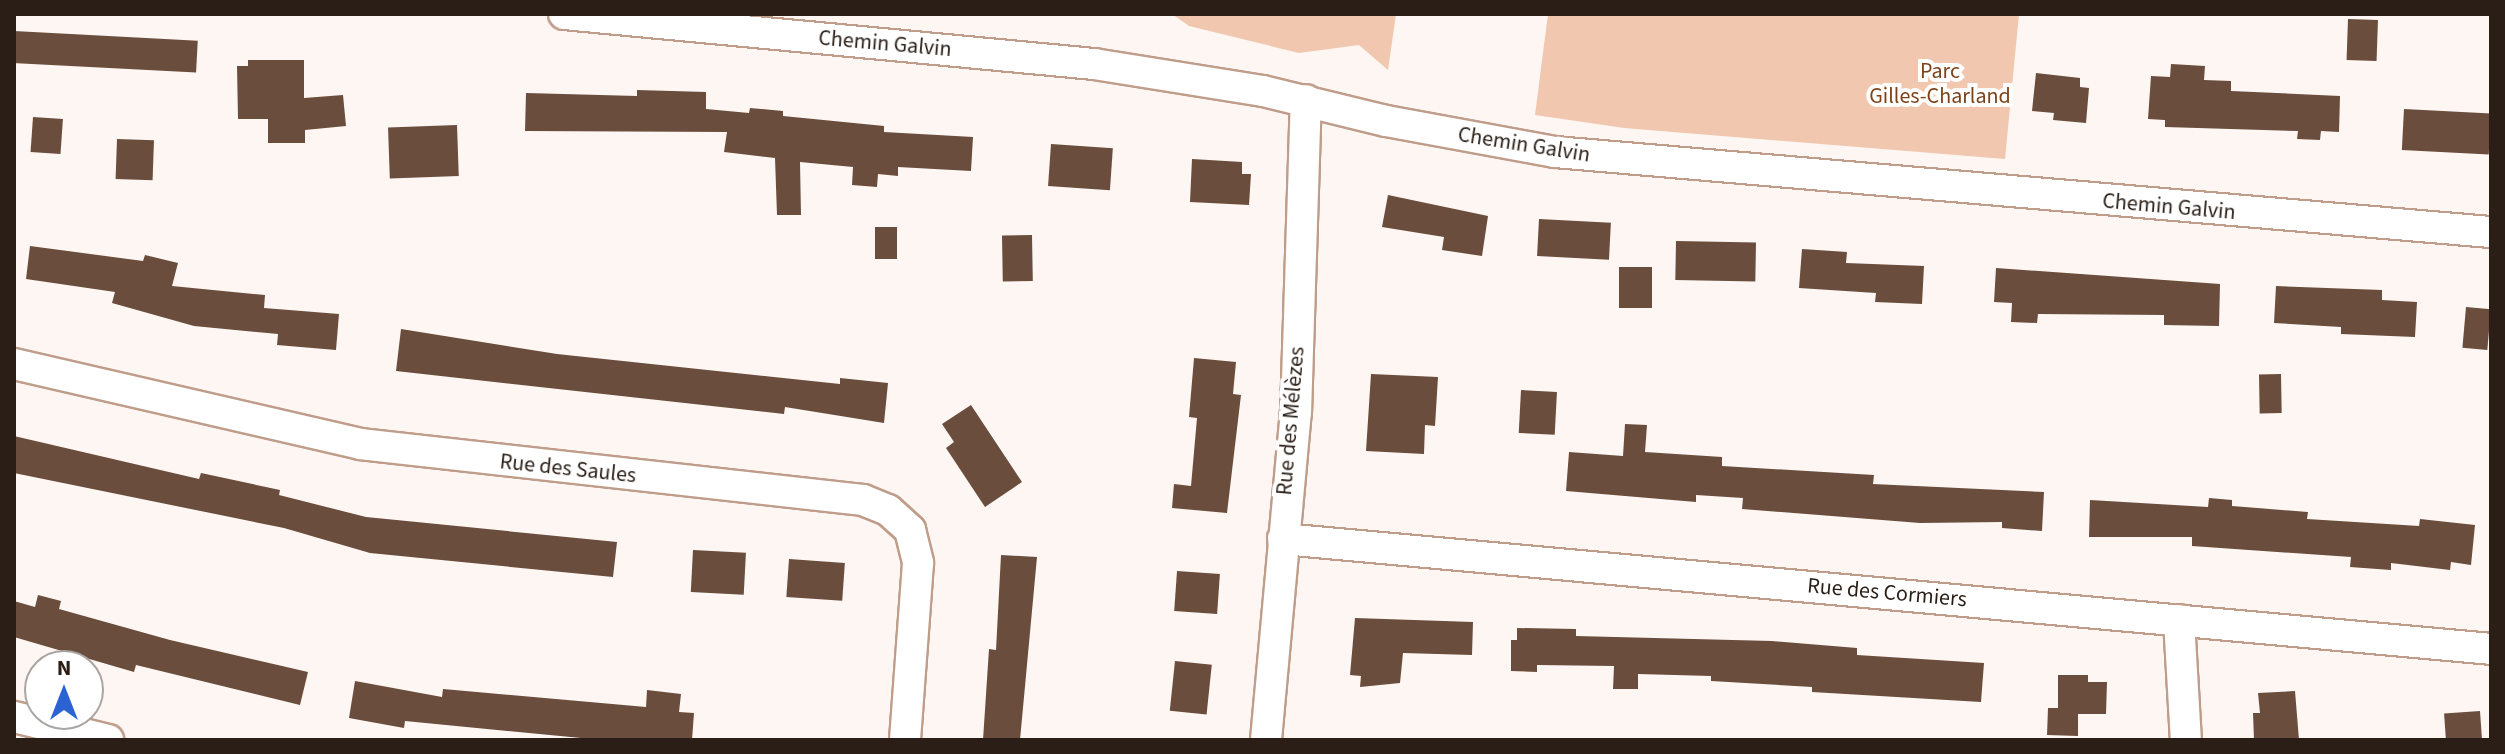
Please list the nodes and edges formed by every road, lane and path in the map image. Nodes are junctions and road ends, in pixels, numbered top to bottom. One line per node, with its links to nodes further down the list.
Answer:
1 (564, 14): 2 (street, Chemin Galvin)
2 (1306, 100): 3 (street, Chemin Galvin); 5 (street, Rue des Mélèzes)
3 (2491, 232)
4 (14, 364): 10 (street, Rue des Saules)
5 (1283, 539): 6 (street, Rue des Cormiers); 11 (street, Rue des Mélèzes)
6 (2179, 620): 7 (street, Rue des Cormiers); 12 (street)
7 (2491, 649)
8 (14, 717): 9 (street)
9 (108, 740)
10 (905, 740)
11 (1266, 740)
12 (2186, 740)

